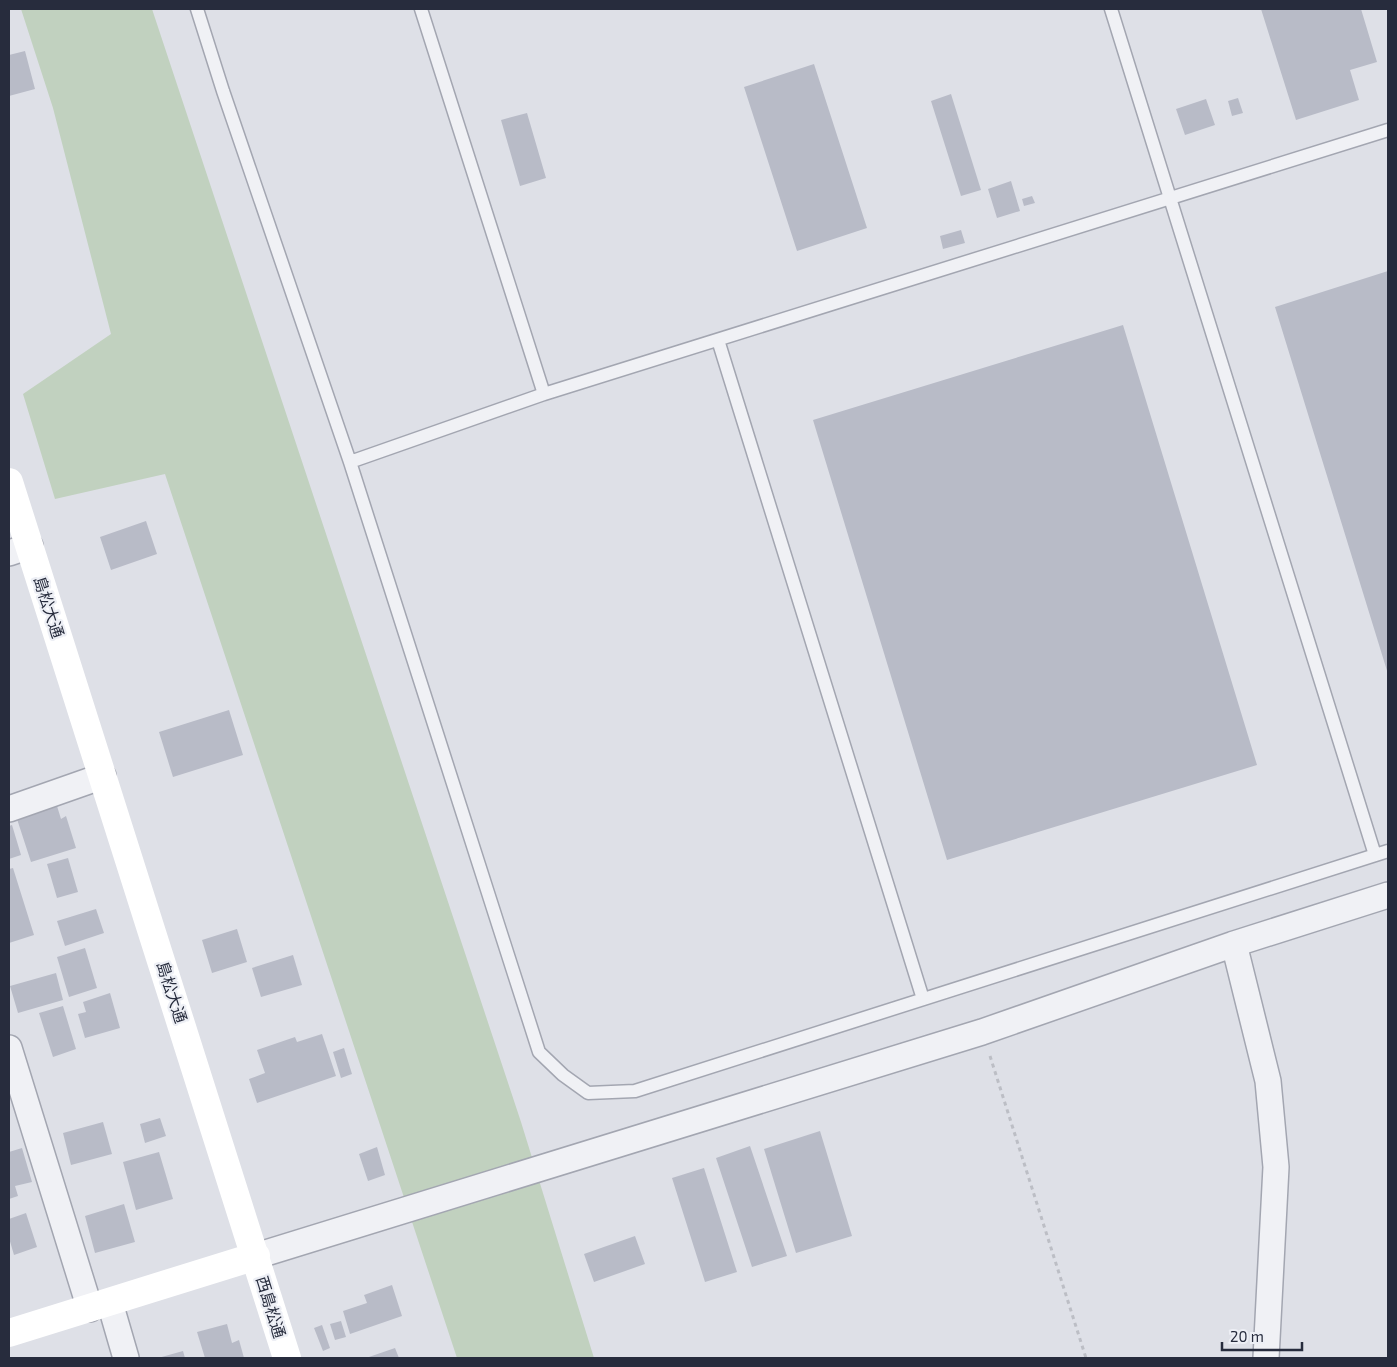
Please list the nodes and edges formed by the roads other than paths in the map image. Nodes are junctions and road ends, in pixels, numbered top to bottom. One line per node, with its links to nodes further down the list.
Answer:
1 (197, 9): 8 (lane)
2 (421, 9): 7 (lane)
3 (1111, 9): 5 (lane)
4 (1388, 130): 5 (lane)
5 (1172, 198): 6 (lane); 14 (lane)
6 (718, 340): 7 (lane); 17 (lane)
7 (544, 394): 8 (lane)
8 (350, 462): 17 (lane)
9 (9, 482): 10 (street, 島松大通)
10 (19, 550): 11 (street, 島松大通)
11 (103, 776): 12 (street); 19 (street, 島松大通)
12 (9, 809)
13 (1388, 851): 14 (lane)
14 (1375, 855): 17 (lane)
15 (1388, 895): 16 (street)
16 (1234, 944): 19 (street); 24 (street)
17 (923, 999)
18 (10, 1054): 20 (street)
19 (256, 1256): 20 (street); 23 (street, 西島松通)
20 (100, 1306): 21 (street); 22 (street)
21 (9, 1334)
22 (126, 1358)
23 (287, 1358)
24 (1266, 1358)

